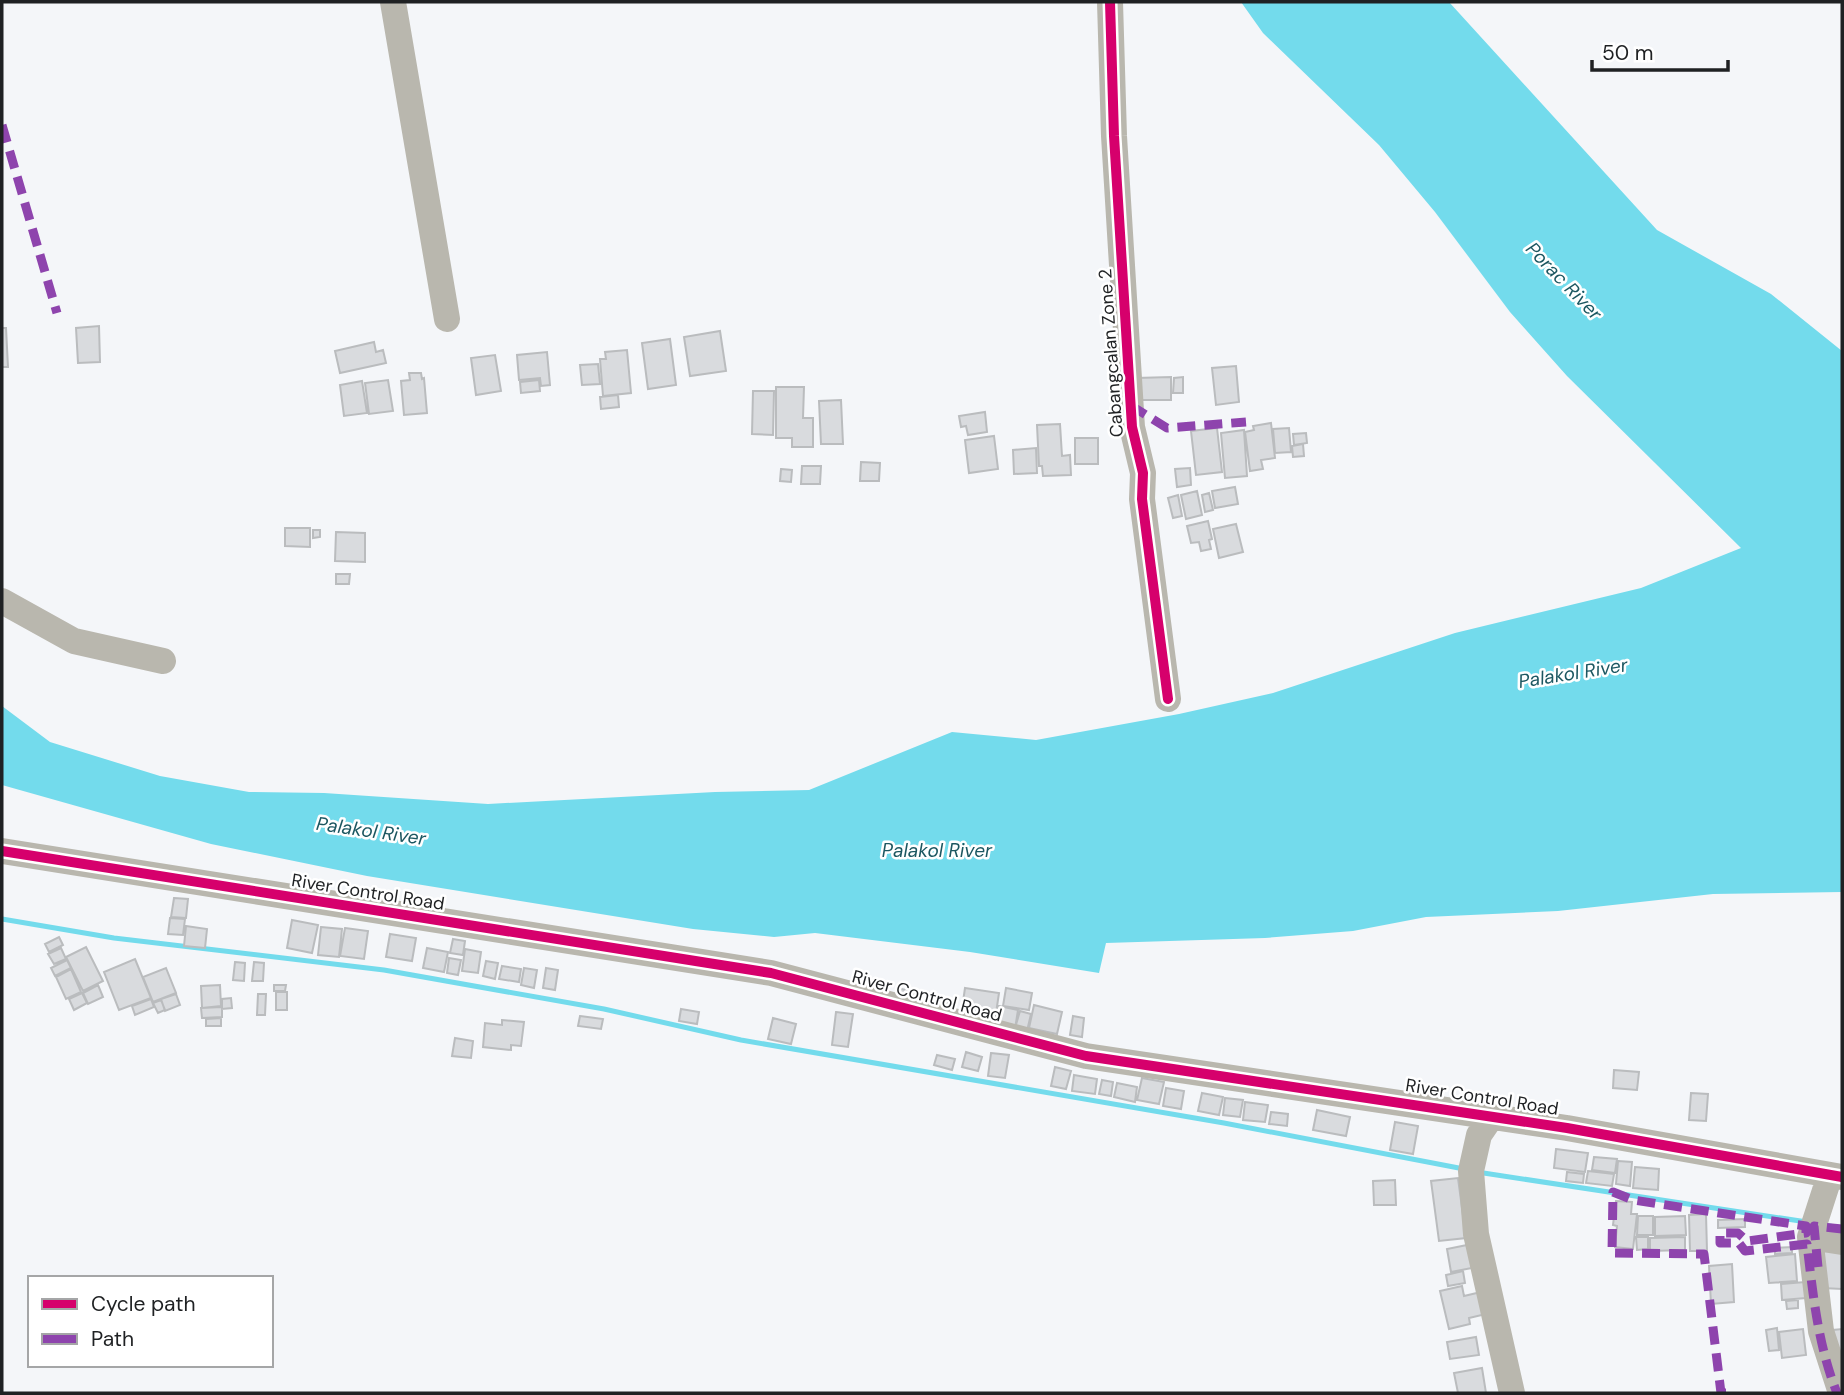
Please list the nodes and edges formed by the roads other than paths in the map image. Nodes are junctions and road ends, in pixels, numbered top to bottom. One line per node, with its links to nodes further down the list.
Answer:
1 (393, 2): 3 (street)
2 (1110, 2): 6 (street, Cabangcalan Zone 2)
3 (447, 318)
4 (2, 601): 5 (street)
5 (163, 661)
6 (1168, 699)
7 (2, 851): 8 (street, River Control Road)
8 (1492, 1116): 9 (street, River Control Road); 12 (street)
9 (1836, 1176): 10 (street)
10 (1811, 1237): 11 (street); 13 (street)
11 (1842, 1242)
12 (1512, 1393)
13 (1841, 1393)

